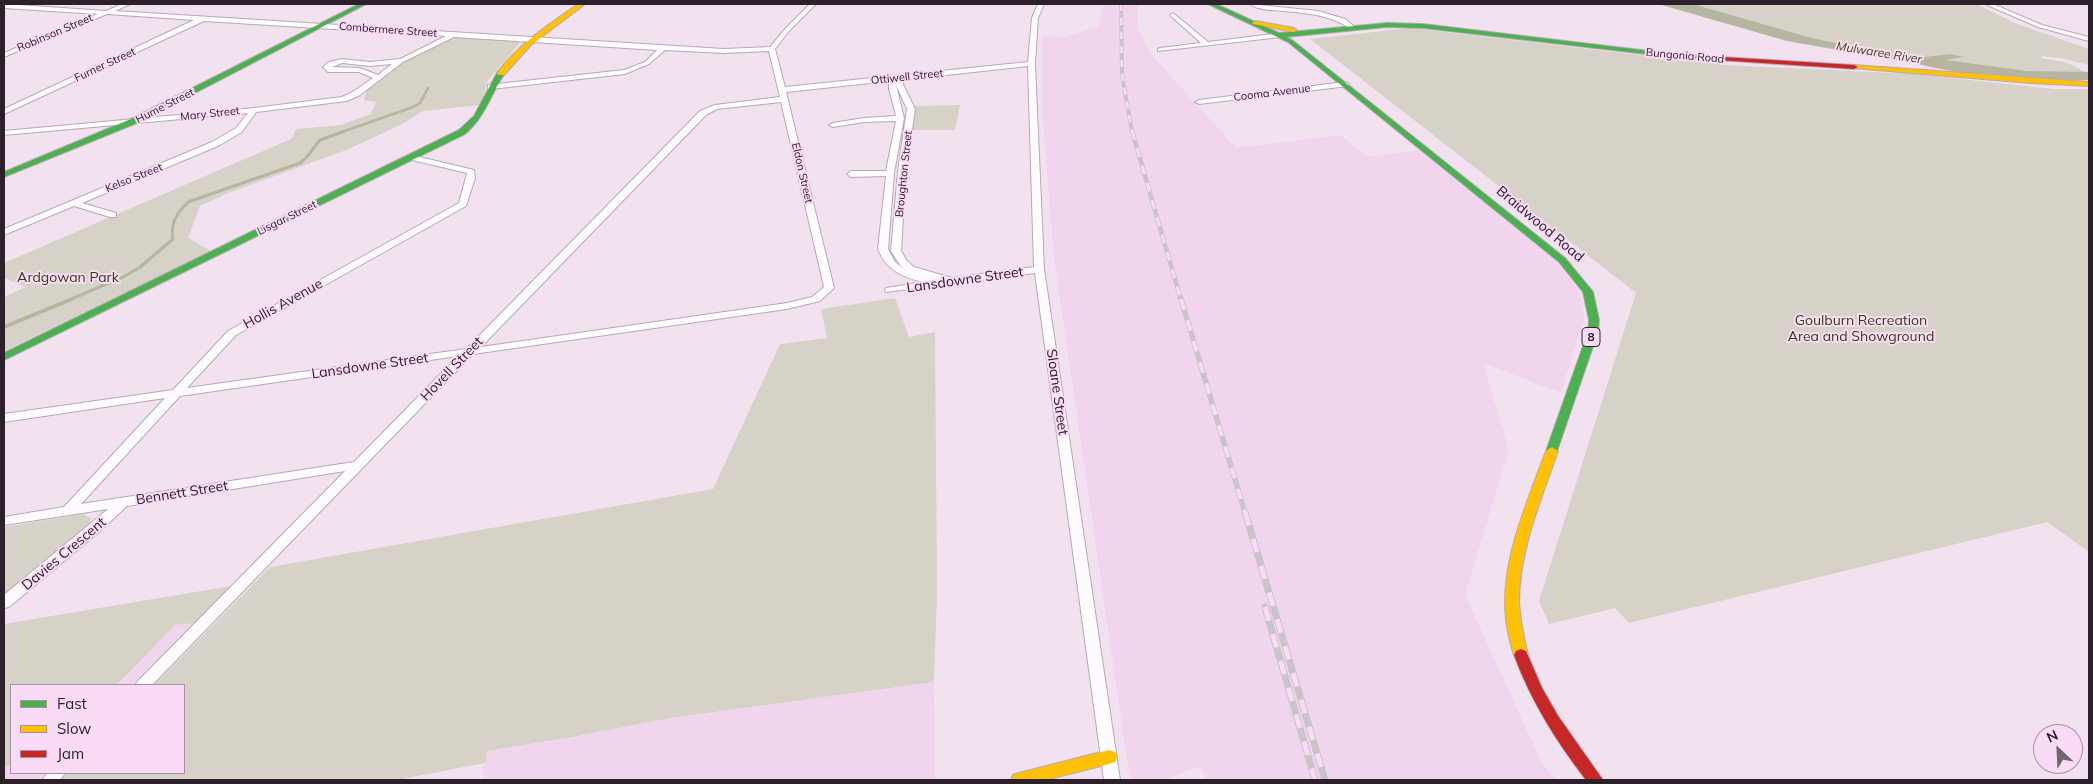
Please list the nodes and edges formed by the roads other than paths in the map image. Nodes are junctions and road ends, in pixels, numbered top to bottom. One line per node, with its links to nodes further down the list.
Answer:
1 (127, 4): 11 (street, Robinson Street)
2 (354, 4): 15 (main road)
3 (362, 4): 15 (main road)
4 (582, 4): 20 (main road, Lisgar Street)
5 (813, 4): 26 (street)
6 (1041, 4): 30 (street, Sloane Street)
7 (1211, 4): 14 (main road, Braidwood Road / 8)
8 (1252, 4): 16 (street)
9 (1988, 4): 21 (street)
10 (4, 6): 11 (street, Combermere Street)
11 (107, 12): 13 (street, Combermere Street); 25 (street, Robinson Street)
12 (1173, 15): 22 (street)
13 (205, 17): 15 (street, Combermere Street); 39 (street, Furner Street)
14 (1255, 23): 17 (main road); 19 (main road, Braidwood Road / 8)
15 (317, 25): 18 (street, Combermere Street); 41 (main road, Hume Street)
16 (1353, 28): 17 (main road, Bungonia Road); 34 (main road, Bungonia Road)
17 (1339, 29): 19 (main road, Bungonia Road)
18 (452, 35): 20 (street, Combermere Street); 29 (street)
19 (1281, 36): 22 (street); 33 (main road, Braidwood Road / 8)
20 (533, 39): 24 (street, Combermere Street); 35 (main road, Lisgar Street)
21 (2089, 39)
22 (1206, 45): 27 (street)
23 (4, 48): 25 (street)
24 (663, 48): 26 (street, Combermere Street); 35 (street)
25 (18, 49): 28 (street, Robinson Street)
26 (772, 49): 36 (street, Eldon Street)
27 (1160, 50)
28 (4, 55)
29 (401, 61): 31 (street, Mary Street); 31 (street)
30 (1031, 64): 32 (street, Ottiwell Street); 52 (street, Sloane Street)
31 (377, 77): 38 (street, Mary Street)
32 (893, 79): 36 (street, Ottiwell Street); 40 (street, Broughton Street); 53 (street, Broughton Street)
33 (1345, 84): 37 (street, Cooma Avenue); 70 (main road, Braidwood Road / 8)
34 (2089, 84)
35 (491, 87): 44 (main road, Lisgar Street)
36 (783, 94): 56 (street, Eldon Street); 57 (street, Hovell Street)
37 (1199, 102)
38 (254, 110): 41 (street, Mary Street); 49 (street, Kelso Street)
39 (4, 112)
40 (900, 118): 42 (street, Broughton Street); 46 (street, Broughton Street)
41 (129, 121): 43 (street, Mary Street); 45 (main road, Hume Street); 48 (main road, Hume Street)
42 (833, 125)
43 (4, 133)
44 (411, 157): 58 (main road, Lisgar Street); 59 (street, Hollis Avenue)
45 (4, 171)
46 (890, 173): 47 (street, Broughton Street); 54 (street, Broughton Street)
47 (851, 174)
48 (4, 175)
49 (74, 203): 50 (street); 51 (street, Kelso Street)
50 (114, 215)
51 (4, 232)
52 (1039, 269): 53 (street, Lansdowne Street); 67 (street, Sloane Street)
53 (950, 281): 54 (street, Lansdowne Street)
54 (938, 283): 55 (street, Lansdowne Street)
55 (890, 290)
56 (824, 294): 57 (street, Lansdowne Street)
57 (468, 353): 59 (street, Lansdowne Street); 61 (street, Hovell Street)
58 (4, 357)
59 (176, 392): 60 (street, Lansdowne Street); 63 (street, Hollis Avenue)
60 (4, 418)
61 (359, 465): 62 (street, Bennett Street); 66 (street, Hovell Street)
62 (122, 502): 63 (street, Bennett Street); 65 (street, Davies Crescent)
63 (68, 511): 64 (street, Bennett Street)
64 (4, 521)
65 (4, 603)
66 (144, 684)
67 (1109, 757): 68 (main road); 69 (street, Sloane Street)
68 (1019, 780)
69 (1112, 780)
70 (1595, 780)

